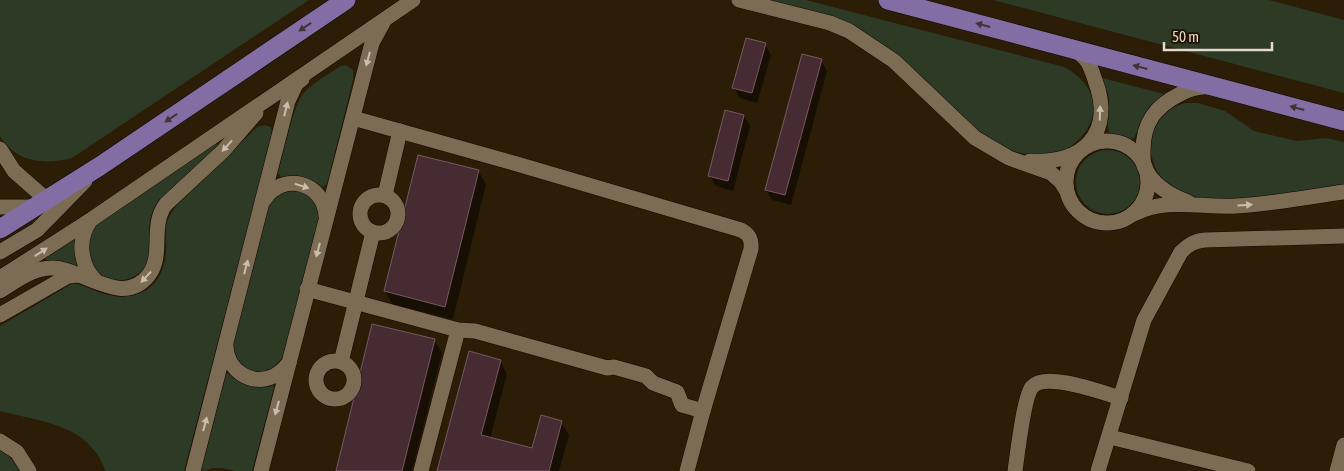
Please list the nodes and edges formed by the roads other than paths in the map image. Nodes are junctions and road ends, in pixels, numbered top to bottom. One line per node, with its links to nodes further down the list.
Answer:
1 (346, 0): 17 (main road, one-way to 17)
2 (413, 0): 5 (lane)
3 (739, 0): 15 (lane)
4 (888, 0): 6 (main road, one-way to 4)
5 (389, 16): 7 (lane); 10 (lane, one-way to 10)
6 (1072, 49): 8 (main road, one-way to 6); 13 (lane, one-way to 6)
7 (307, 72): 9 (lane); 21 (lane, one-way to 7)
8 (1216, 87): 11 (main road, one-way to 8); 16 (lane)
9 (270, 96): 26 (lane); 36 (lane, one-way to 36)
10 (353, 118): 12 (lane); 27 (lane)
11 (1344, 121)
12 (400, 131): 20 (lane); 47 (lane)
13 (1084, 148): 15 (lane); 16 (lane); 18 (lane)
14 (0, 149): 24 (lane)
15 (1009, 158): 18 (lane)
16 (1144, 165): 22 (lane); 25 (lane)
17 (100, 166): 24 (main road); 32 (lane)
18 (1066, 190): 25 (lane)
19 (1344, 192): 22 (lane, one-way to 19)
20 (385, 195): 30 (lane); 30 (lane)
21 (263, 201): 27 (lane, one-way to 27); 43 (lane, one-way to 21)
22 (1196, 205): 25 (lane)
23 (0, 207): 24 (lane)
24 (35, 207): 28 (main road); 29 (main road)
25 (1129, 217)
26 (92, 219): 33 (lane, one-way to 26); 36 (lane)
27 (326, 220): 37 (lane, one-way to 37)
28 (0, 222)
29 (0, 229)
30 (373, 232): 40 (lane)
31 (1344, 236): 46 (lane)
32 (0, 252)
33 (23, 270): 34 (lane); 35 (lane); 38 (lane); 39 (lane)
34 (80, 276): 36 (lane); 39 (lane)
35 (0, 278)
36 (99, 284)
37 (307, 289): 40 (lane); 44 (lane)
38 (0, 291)
39 (38, 293): 41 (lane)
40 (356, 303): 42 (lane); 45 (lane)
41 (0, 315)
42 (458, 330): 47 (lane); 54 (lane)
43 (226, 344): 44 (lane); 52 (lane, one-way to 43)
44 (289, 362): 53 (lane, one-way to 53)
45 (341, 362)
46 (1121, 398): 48 (lane); 56 (lane)
47 (703, 411): 55 (lane)
48 (1110, 437): 57 (lane); 58 (lane)
49 (0, 441): 51 (lane)
50 (1344, 445): 59 (lane)
51 (29, 471)
52 (193, 471)
53 (261, 471)
54 (421, 471)
55 (687, 471)
56 (1015, 471)
57 (1098, 471)
58 (1248, 471)
59 (1337, 471)

